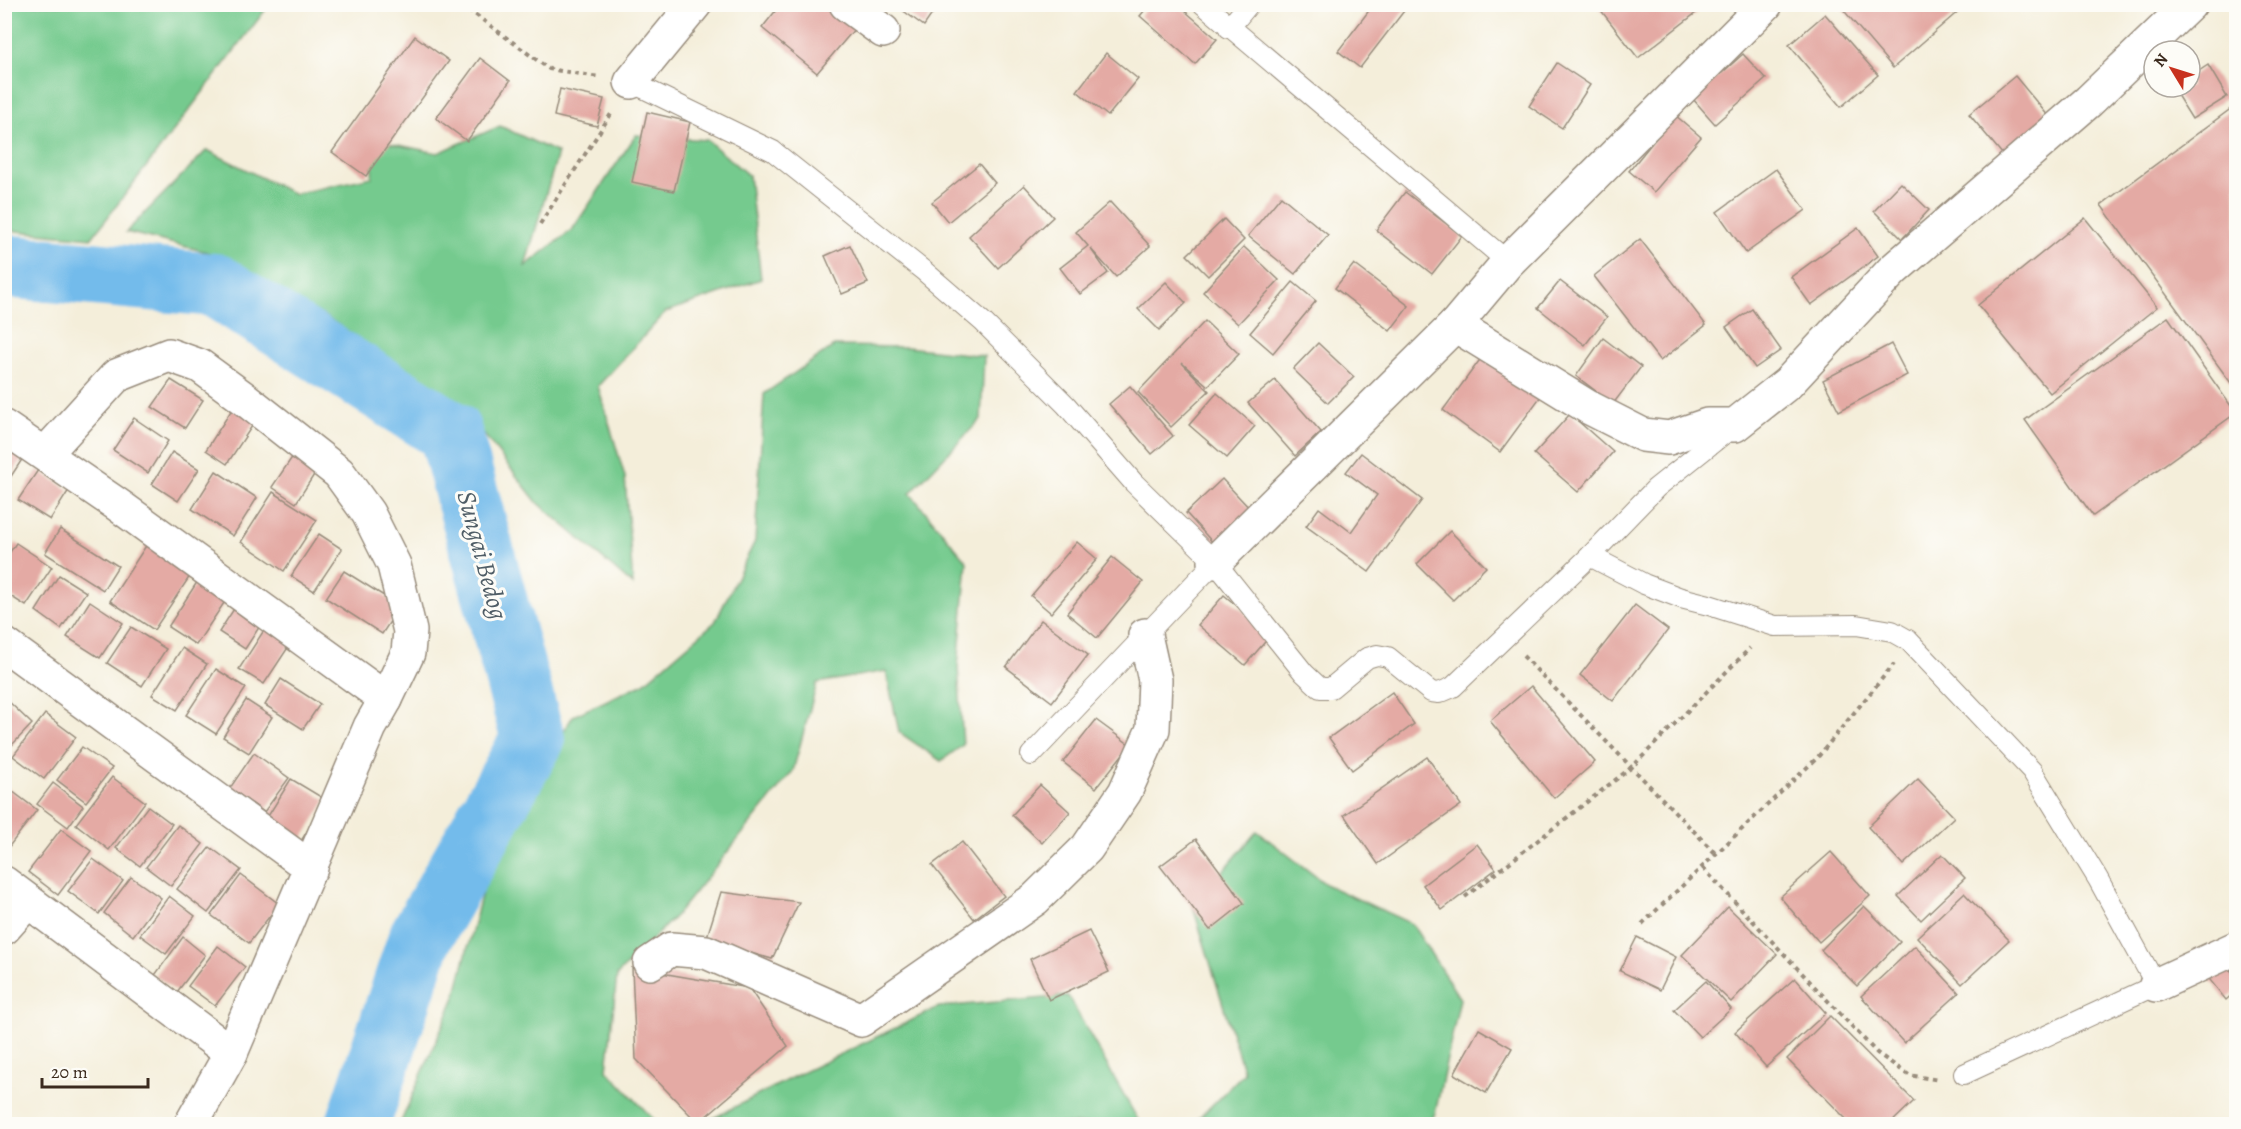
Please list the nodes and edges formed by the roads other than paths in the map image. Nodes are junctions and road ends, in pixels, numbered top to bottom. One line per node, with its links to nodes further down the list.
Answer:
1 (695, 4): 9 (street)
2 (846, 4): 8 (street)
3 (1203, 4): 7 (lane)
4 (1250, 4): 7 (lane)
5 (1766, 4): 10 (street)
6 (2190, 4): 12 (street)
7 (1229, 28): 10 (lane)
8 (883, 32)
9 (632, 82): 16 (lane)
10 (1508, 262): 11 (street)
11 (1455, 325): 12 (street); 16 (street)
12 (1735, 425): 15 (lane)
13 (4, 427): 14 (street)
14 (45, 454): 19 (street); 19 (street)
15 (1590, 556): 16 (lane); 26 (lane)
16 (1215, 562): 17 (lane)
17 (1145, 635): 20 (lane); 25 (street)
18 (4, 644): 21 (street)
19 (386, 699): 21 (street)
20 (1031, 755)
21 (311, 868): 27 (street)
22 (16, 892): 23 (street); 27 (street)
23 (4, 928)
24 (2236, 948): 26 (street)
25 (650, 963)
26 (2156, 985): 28 (lane)
27 (231, 1053): 29 (street)
28 (1964, 1074)
29 (191, 1125)

